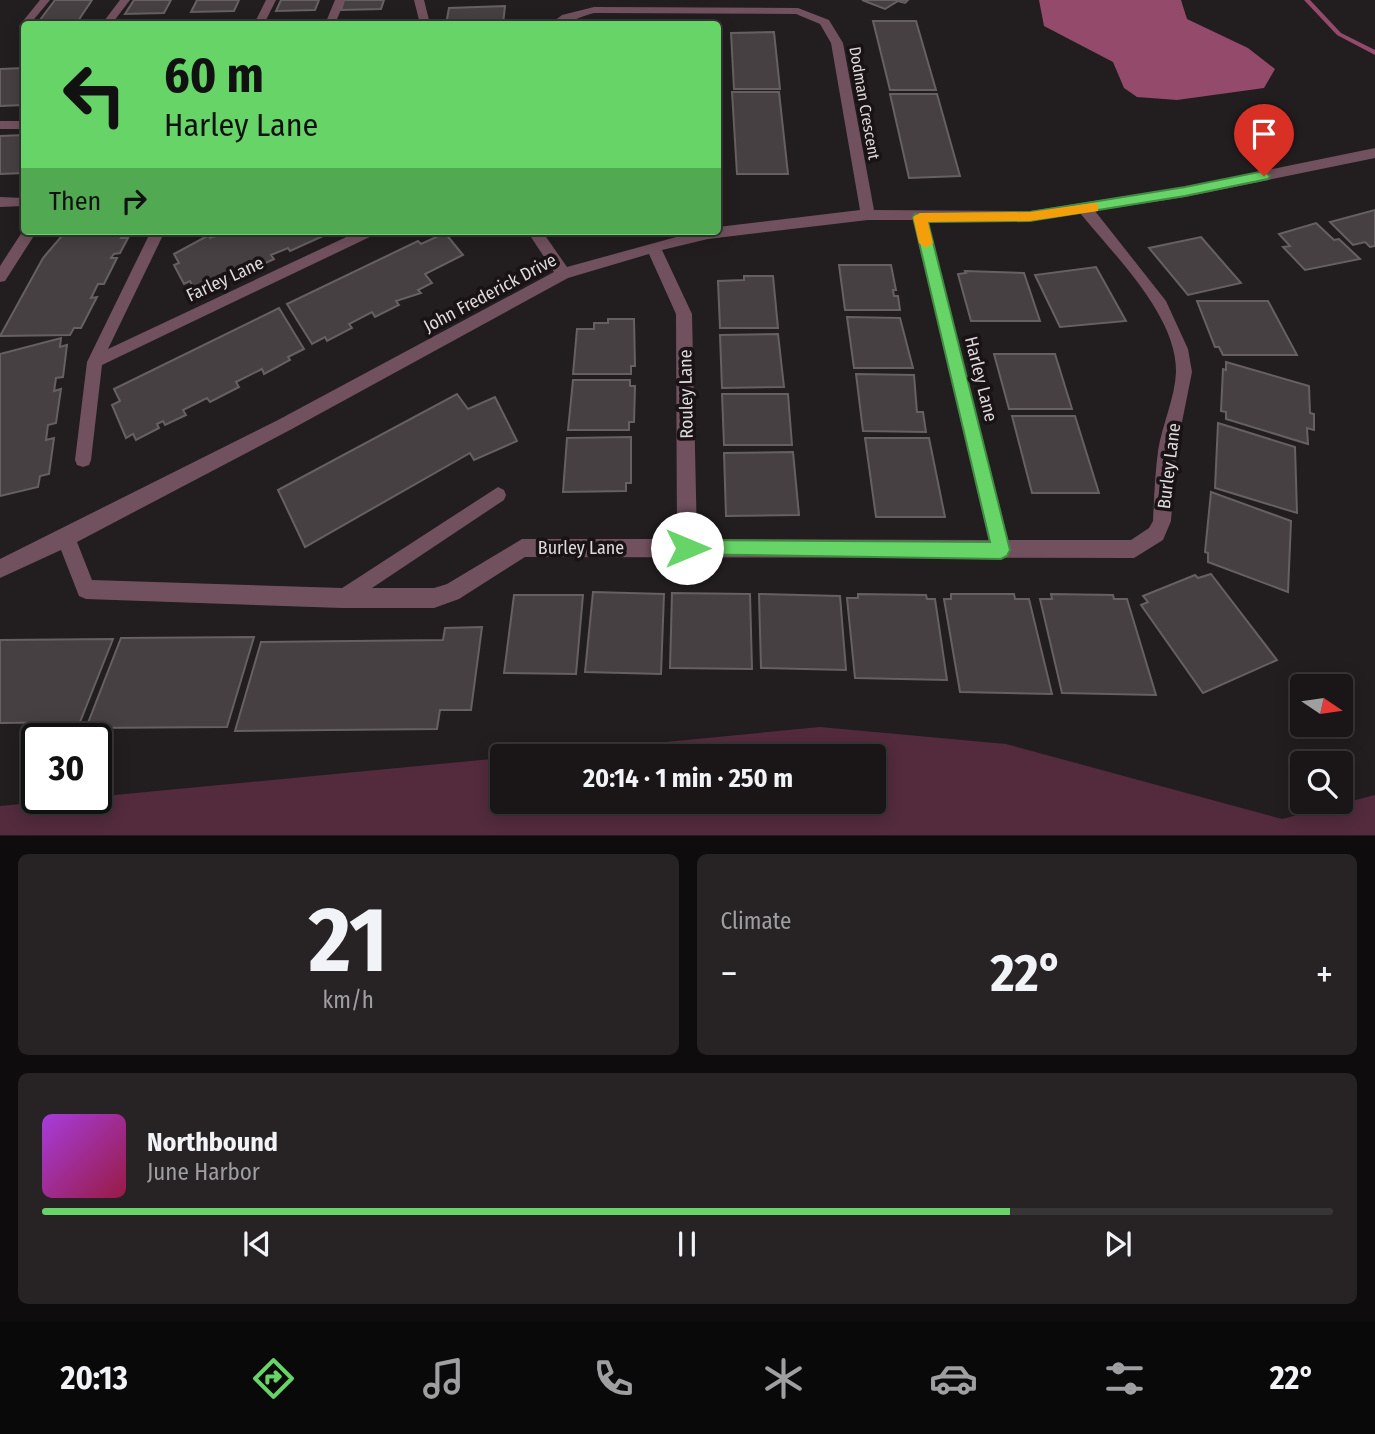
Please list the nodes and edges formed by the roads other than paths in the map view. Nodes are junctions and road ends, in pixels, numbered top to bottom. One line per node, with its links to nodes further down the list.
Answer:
1 (45, 0): 6 (lane)
2 (125, 0): 7 (lane)
3 (271, 0): 8 (lane)
4 (340, 0): 9 (lane)
5 (419, 0): 10 (lane)
6 (28, 21)
7 (109, 21)
8 (260, 21)
9 (331, 21)
10 (424, 21)
11 (560, 21): 18 (street, Dodman Crescent)
12 (0, 125): 13 (lane)
13 (21, 125)
14 (1375, 153): 17 (street, John Frederick Drive)
15 (0, 202): 16 (lane)
16 (21, 202)
17 (1085, 209): 19 (street, John Frederick Drive); 36 (street, Burley Lane)
18 (868, 215): 19 (street, John Frederick Drive); 20 (street, John Frederick Drive)
19 (920, 217): 36 (street, Harley Lane)
20 (721, 234)
21 (27, 235): 28 (lane)
22 (157, 235): 31 (lane)
23 (363, 235): 31 (lane, Farley Lane)
24 (537, 235): 29 (street)
25 (716, 235): 26 (street, John Frederick Drive)
26 (653, 247): 29 (street, John Frederick Drive); 35 (street, Rouley Lane)
27 (0, 249): 28 (lane)
28 (17, 249): 30 (lane)
29 (564, 274): 34 (street, John Frederick Drive)
30 (0, 278)
31 (95, 362): 32 (lane)
32 (83, 460)
33 (498, 495): 38 (lane)
34 (66, 538): 37 (street, John Frederick Drive); 38 (street, Burley Lane)
35 (687, 548): 36 (street, Burley Lane); 38 (street, Burley Lane)
36 (1001, 550)
37 (0, 569)
38 (342, 598)

